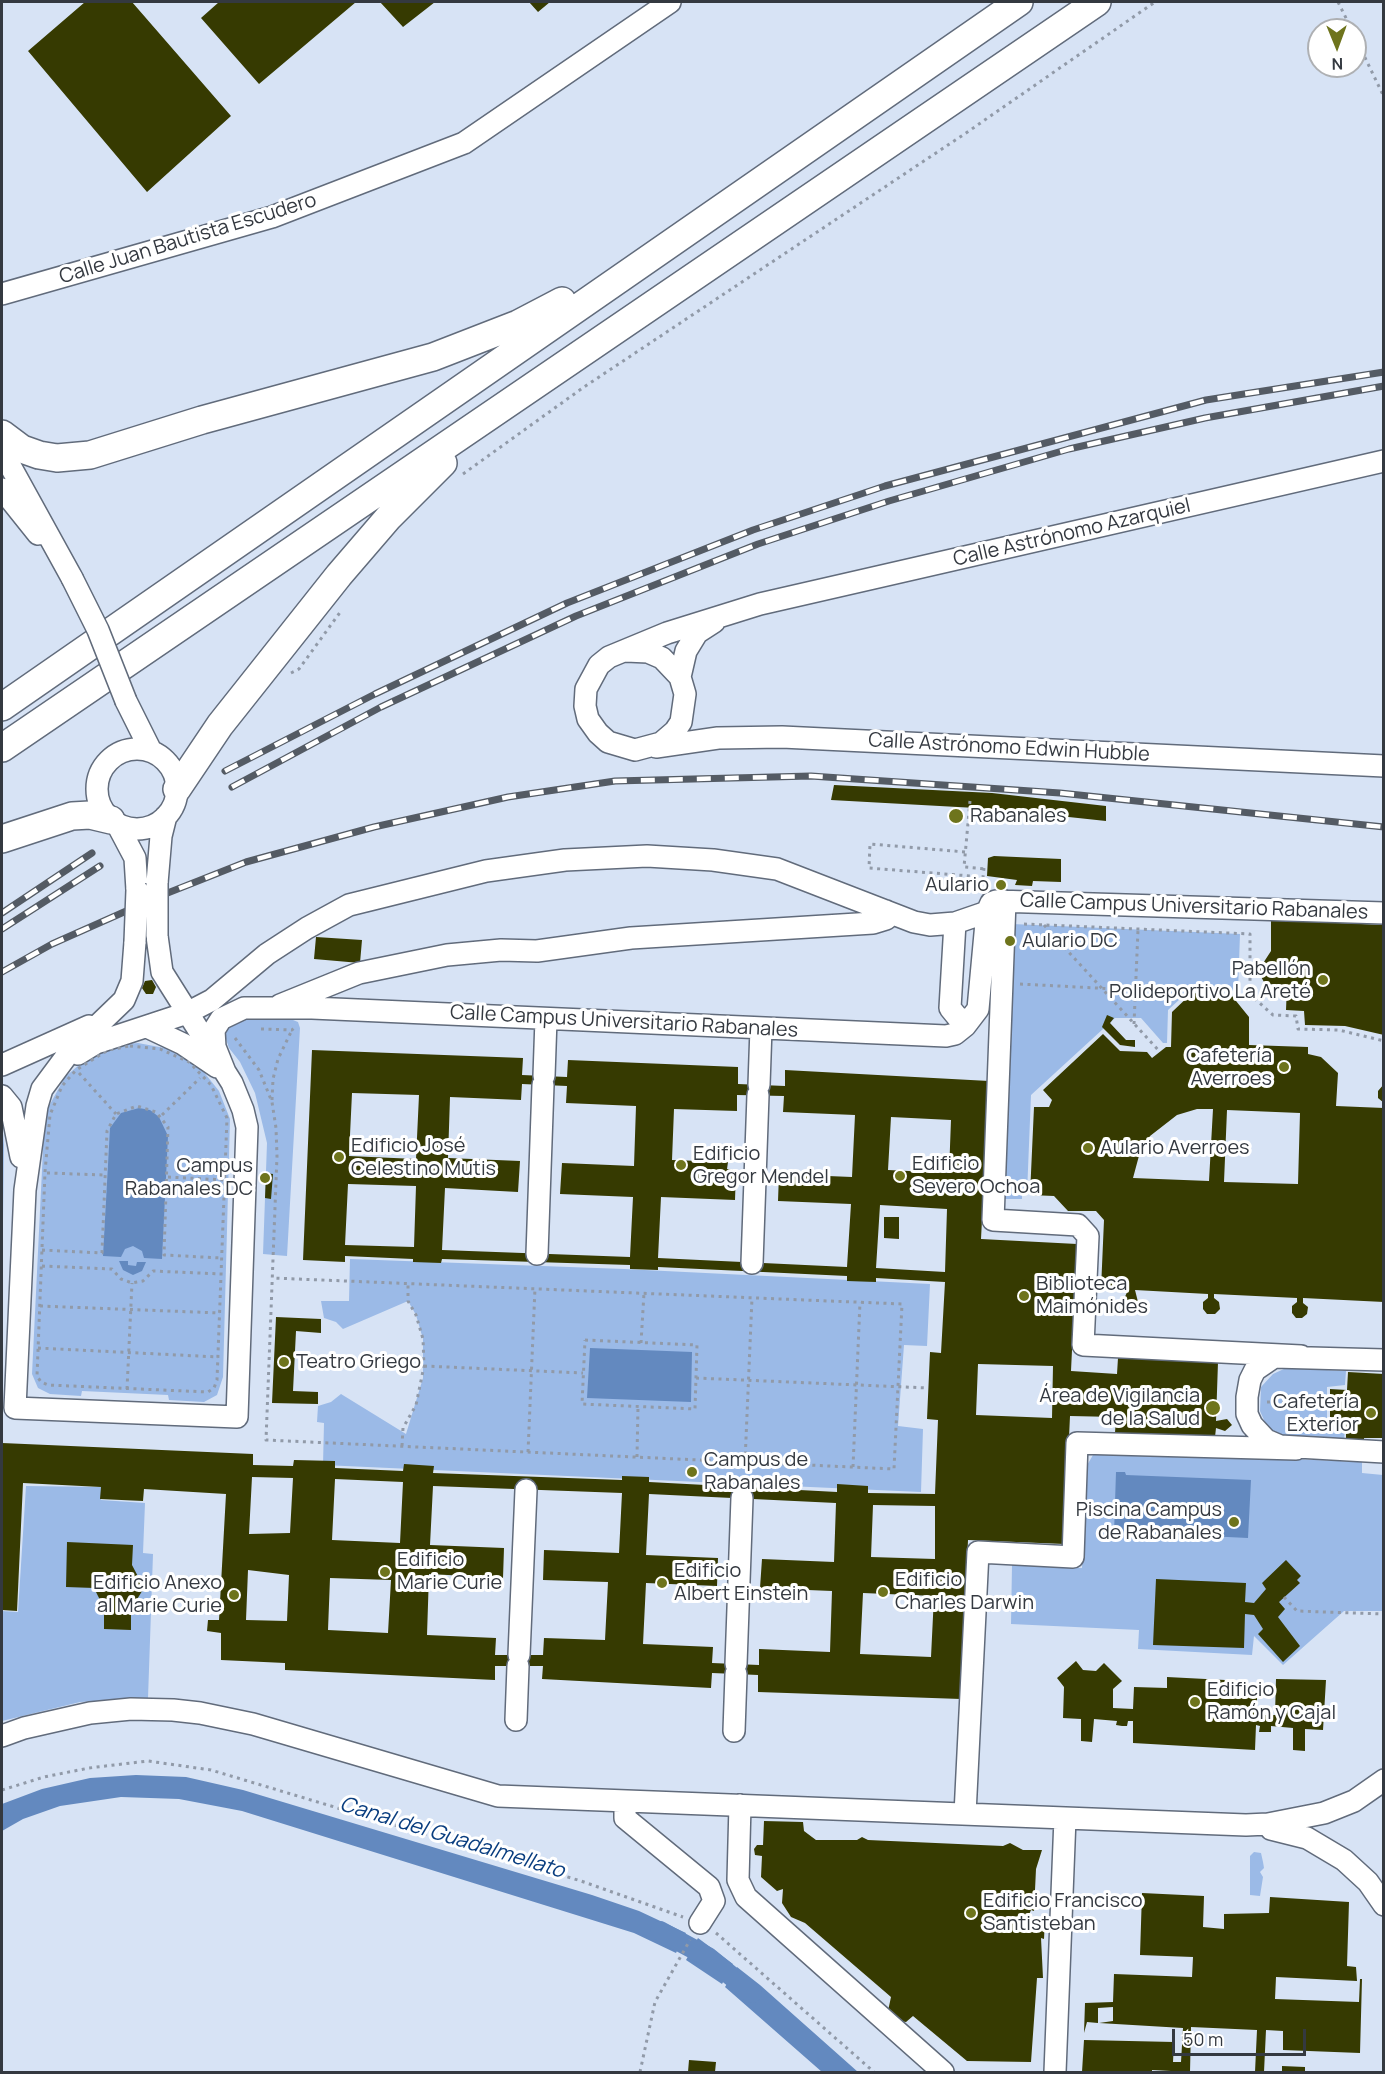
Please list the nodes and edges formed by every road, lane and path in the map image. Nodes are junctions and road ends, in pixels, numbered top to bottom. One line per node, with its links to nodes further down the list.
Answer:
1 (670, 2): 10 (street, Calle Juan Bautista Escudero)
2 (1019, 2): 9 (main road)
3 (1097, 2): 11 (main road)
4 (1155, 2): 15 (path)
5 (1338, 2): 6 (path)
6 (1346, 18)
7 (1367, 63): 8 (path)
8 (1383, 97)
9 (720, 207): 12 (main road); 24 (main road)
10 (6, 296)
11 (578, 356): 25 (main road); 30 (main road)
12 (2, 434)
13 (2, 451): 17 (street)
14 (1383, 461): 18 (street, Calle Astrónomo Azarquiel)
15 (459, 477)
16 (2, 489): 17 (street)
17 (68, 572): 23 (street, bridge)
18 (760, 604): 20 (street); 22 (street)
19 (345, 606): 21 (path)
20 (626, 651): 22 (street); 27 (street)
21 (281, 677)
22 (680, 677): 27 (street)
23 (129, 706): 26 (street); 28 (street)
24 (2, 707)
25 (2, 748)
26 (126, 750): 28 (street); 33 (street)
27 (636, 750): 29 (street, Calle Astrónomo Edwin Hubble)
28 (151, 752): 30 (street)
29 (1383, 766)
30 (177, 789): 32 (street)
31 (970, 801): 35 (path)
32 (166, 816): 33 (street); 48 (street, Calle Campus Universitario Rabanales, bridge)
33 (114, 822): 34 (main road); 49 (street, Calle Campus Universitario Rabanales, bridge)
34 (2, 839)
35 (965, 852): 35 (path)
36 (886, 911): 39 (street, Calle Campus Universitario Rabanales); 42 (street, Calle Campus Universitario Rabanales); 46 (street, Calle Campus Universitario Rabanales)
37 (1383, 913): 38 (street, Calle Campus Universitario Rabanales)
38 (995, 918): 39 (street, Calle Campus Universitario Rabanales); 40 (path); 43 (street, Calle Campus Universitario Rabanales); 51 (street, Calle Campus Universitario Rabanales)
39 (955, 922): 51 (street)
40 (1044, 926): 41 (path); 44 (path)
41 (1138, 930): 45 (path); 58 (path)
42 (238, 980): 46 (street); 48 (street, Calle Campus Universitario Rabanales)
43 (1003, 983): 44 (path); 92 (street, Calle Campus Universitario Rabanales)
44 (1100, 988): 45 (path); 52 (path)
45 (1136, 990): 52 (path)
46 (267, 1007): 47 (street, Calle Campus Universitario Rabanales); 62 (street, Calle Campus Universitario Rabanales)
47 (308, 1008): 50 (street, Calle Campus Universitario Rabanales); 56 (path)
48 (187, 1013): 53 (street, Calle Campus Universitario Rabanales); 62 (street, Calle Campus Universitario Rabanales)
49 (103, 1019): 60 (street); 61 (street, Calle Campus Universitario Rabanales)
50 (546, 1019): 54 (street, Calle Campus Universitario Rabanales); 74 (street)
51 (969, 1019): 54 (street, Calle Campus Universitario Rabanales)
52 (1134, 1024): 59 (path)
53 (147, 1028): 61 (street, Calle Campus Universitario Rabanales); 62 (street)
54 (761, 1028): 76 (street)
55 (252, 1029): 56 (path)
56 (292, 1030): 65 (path)
57 (234, 1033): 65 (path)
58 (1383, 1041)
59 (1160, 1052)
60 (2, 1065)
61 (67, 1068): 63 (path); 66 (path); 68 (path); 72 (street, Calle Campus Universitario Rabanales)
62 (225, 1072): 106 (street, Calle Campus Universitario Rabanales)
63 (203, 1075): 67 (path); 71 (path)
64 (2, 1096): 72 (street, Calle Campus Universitario Rabanales)
65 (272, 1102): 79 (path)
66 (116, 1114): 67 (path); 69 (path)
67 (161, 1116): 70 (path)
68 (45, 1172): 69 (path); 73 (path)
69 (105, 1175): 73 (path)
70 (168, 1178): 71 (path); 75 (path)
71 (225, 1180): 75 (path)
72 (25, 1190): 106 (street, Calle Campus Universitario Rabanales)
73 (42, 1250): 77 (path)
74 (537, 1254)
75 (223, 1258): 78 (path)
76 (752, 1263)
77 (42, 1266): 81 (path); 86 (path)
78 (222, 1274): 81 (path); 88 (path)
79 (273, 1278): 80 (path); 108 (path)
80 (408, 1282): 82 (path); 95 (path)
81 (132, 1283): 87 (path)
82 (535, 1288): 83 (path); 96 (path)
83 (644, 1293): 84 (path); 89 (path)
84 (752, 1298): 85 (path); 99 (path)
85 (860, 1302): 100 (path); 101 (path)
86 (40, 1306): 87 (path); 90 (path)
87 (130, 1310): 88 (path); 91 (path)
88 (220, 1313): 93 (path)
89 (641, 1343): 97 (path); 98 (path)
90 (38, 1348): 91 (path); 103 (path)
91 (129, 1353): 93 (path); 103 (path)
92 (1300, 1356): 94 (street, Calle Campus Universitario Rabanales); 104 (street, Calle Campus Universitario Rabanales)
93 (218, 1357): 103 (path)
94 (1383, 1360)
95 (424, 1366): 96 (path); 108 (path)
96 (532, 1370): 97 (path); 110 (path)
97 (583, 1373): 107 (path)
98 (696, 1377): 99 (path); 107 (path)
99 (748, 1380): 100 (path); 113 (path)
100 (856, 1385): 101 (path); 114 (path)
101 (898, 1386): 102 (path); 114 (path)
102 (928, 1388)
103 (127, 1389)
104 (1247, 1401): 105 (path); 109 (street)
105 (1329, 1404)
106 (8, 1407)
107 (638, 1407): 112 (path)
108 (402, 1446): 110 (path)
109 (1296, 1449): 111 (street); 126 (street)
110 (528, 1452): 112 (path)
111 (1383, 1452)
112 (637, 1457): 113 (path)
113 (745, 1462): 114 (path)
114 (854, 1467)
115 (526, 1490): 119 (street)
116 (742, 1498): 120 (street)
117 (1284, 1597): 118 (path)
118 (1383, 1614)
119 (516, 1720)
120 (734, 1731)
121 (2, 1736): 124 (street)
122 (1383, 1780): 128 (street)
123 (2, 1790): 130 (path)
124 (625, 1801): 125 (street); 130 (street)
125 (740, 1805): 126 (street); 133 (street)
126 (965, 1814): 127 (street)
127 (1065, 1818): 128 (street); 134 (street)
128 (1246, 1825): 129 (street)
129 (1383, 1905)
130 (697, 1927): 131 (path); 132 (path)
131 (640, 2073)
132 (874, 2073)
133 (943, 2073)
134 (1055, 2073)

